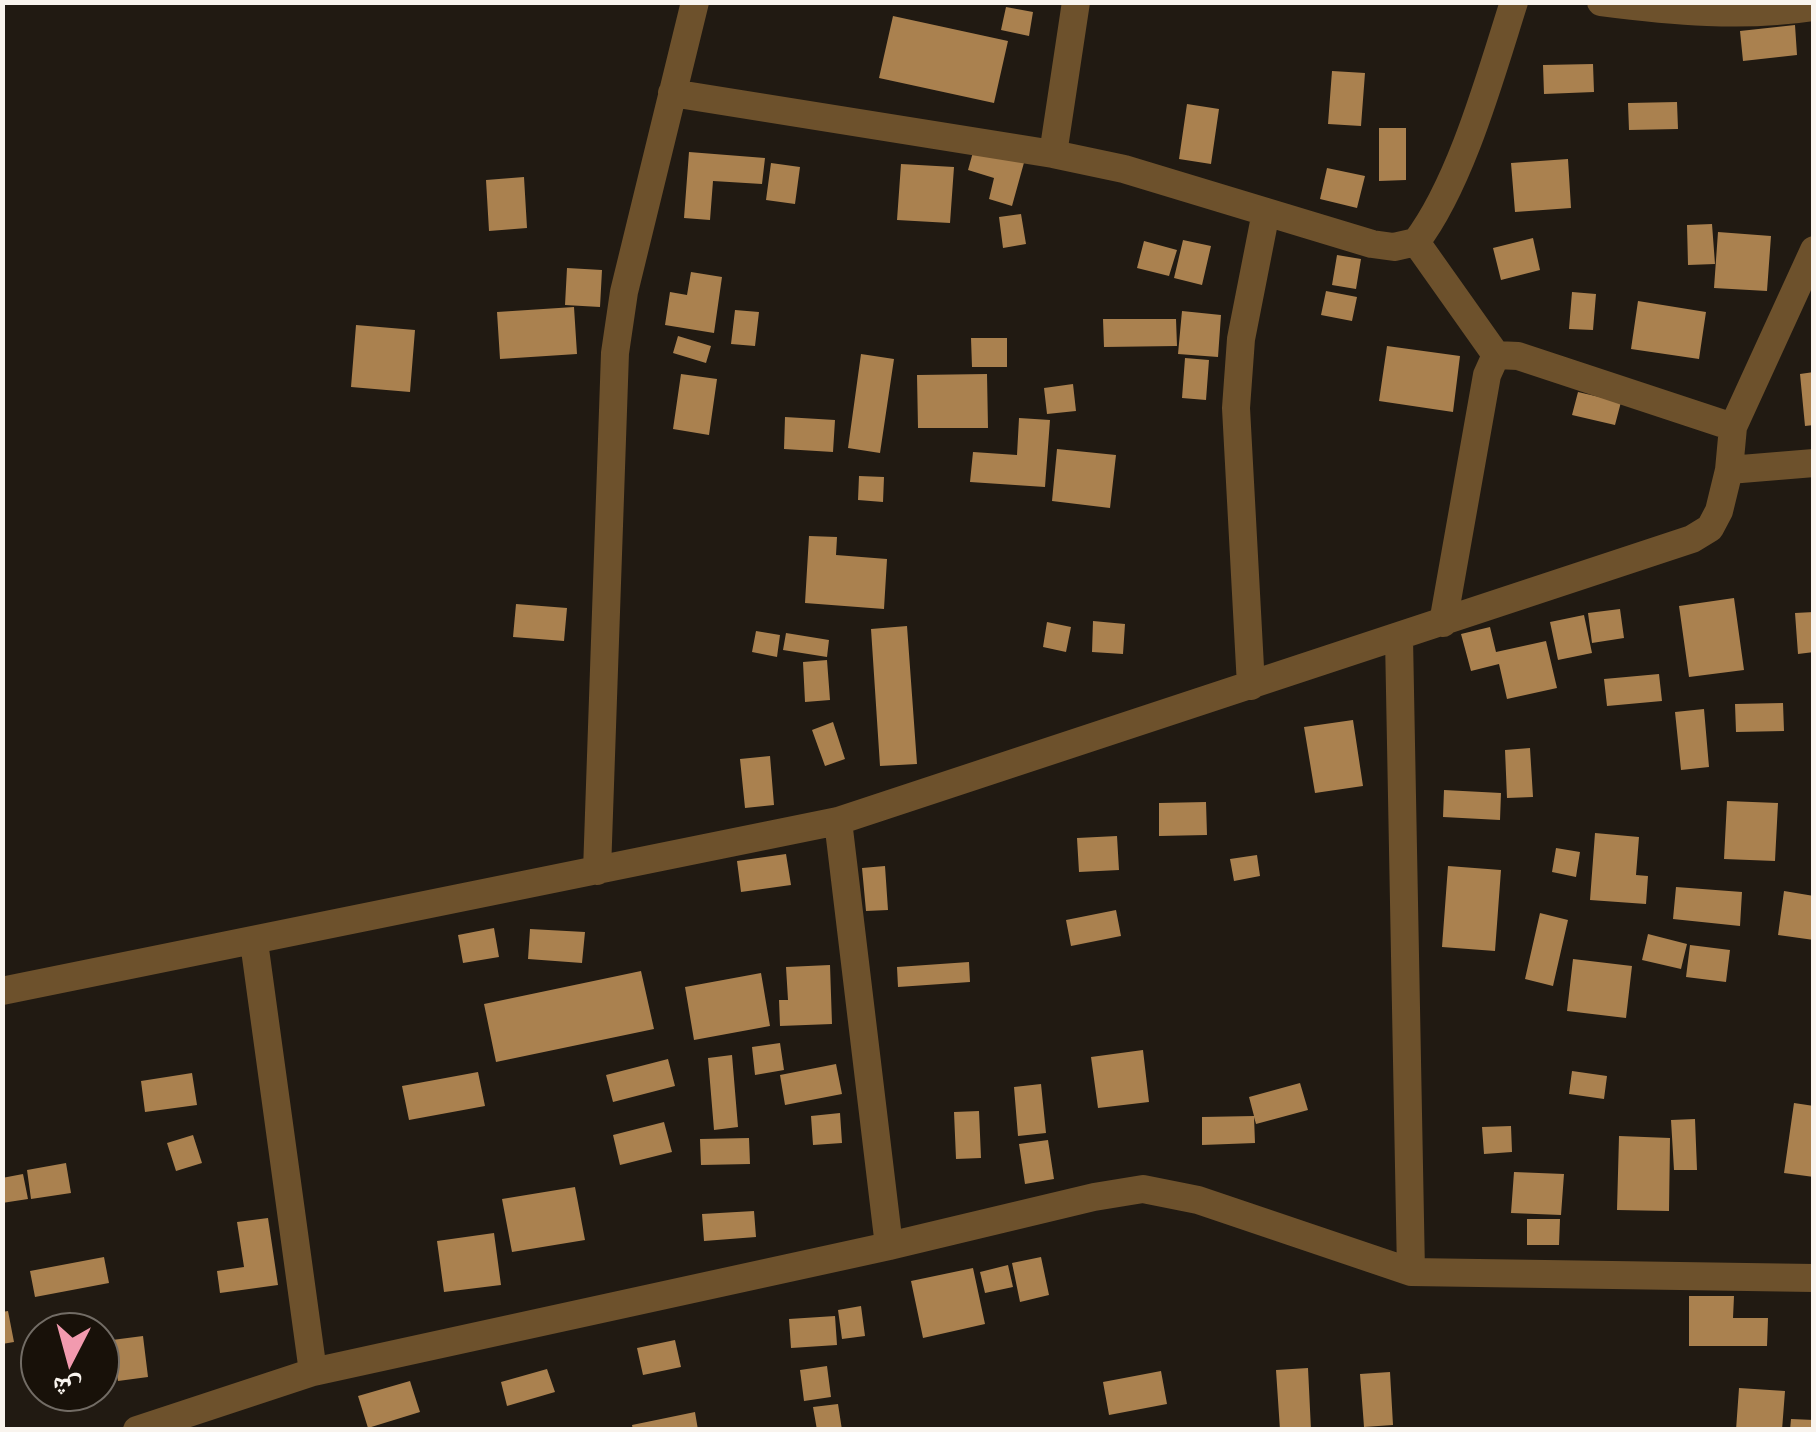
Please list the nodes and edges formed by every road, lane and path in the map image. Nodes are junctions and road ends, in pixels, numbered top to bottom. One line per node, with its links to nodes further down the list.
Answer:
1 (695, 2): 6 (street)
2 (1076, 2): 7 (street)
3 (1514, 2): 9 (street)
4 (1601, 2): 5 (street)
5 (1814, 7)
6 (672, 92): 7 (street); 19 (street)
7 (1053, 154): 8 (street)
8 (1266, 212): 9 (street); 17 (street)
9 (1416, 242): 11 (street)
10 (1814, 250): 12 (street)
11 (1496, 356): 12 (street); 15 (street)
12 (1733, 427): 14 (street)
13 (1814, 463): 14 (street)
14 (1729, 470): 15 (street)
15 (1442, 623): 16 (street)
16 (1399, 638): 17 (street); 23 (street)
17 (1251, 686): 18 (street)
18 (838, 821): 19 (street); 22 (street)
19 (597, 871): 20 (street)
20 (254, 942): 21 (street); 25 (street)
21 (2, 991)
22 (888, 1246): 23 (street); 25 (street)
23 (1411, 1272): 24 (street)
24 (1814, 1278)
25 (313, 1372): 26 (street)
26 (137, 1430)

